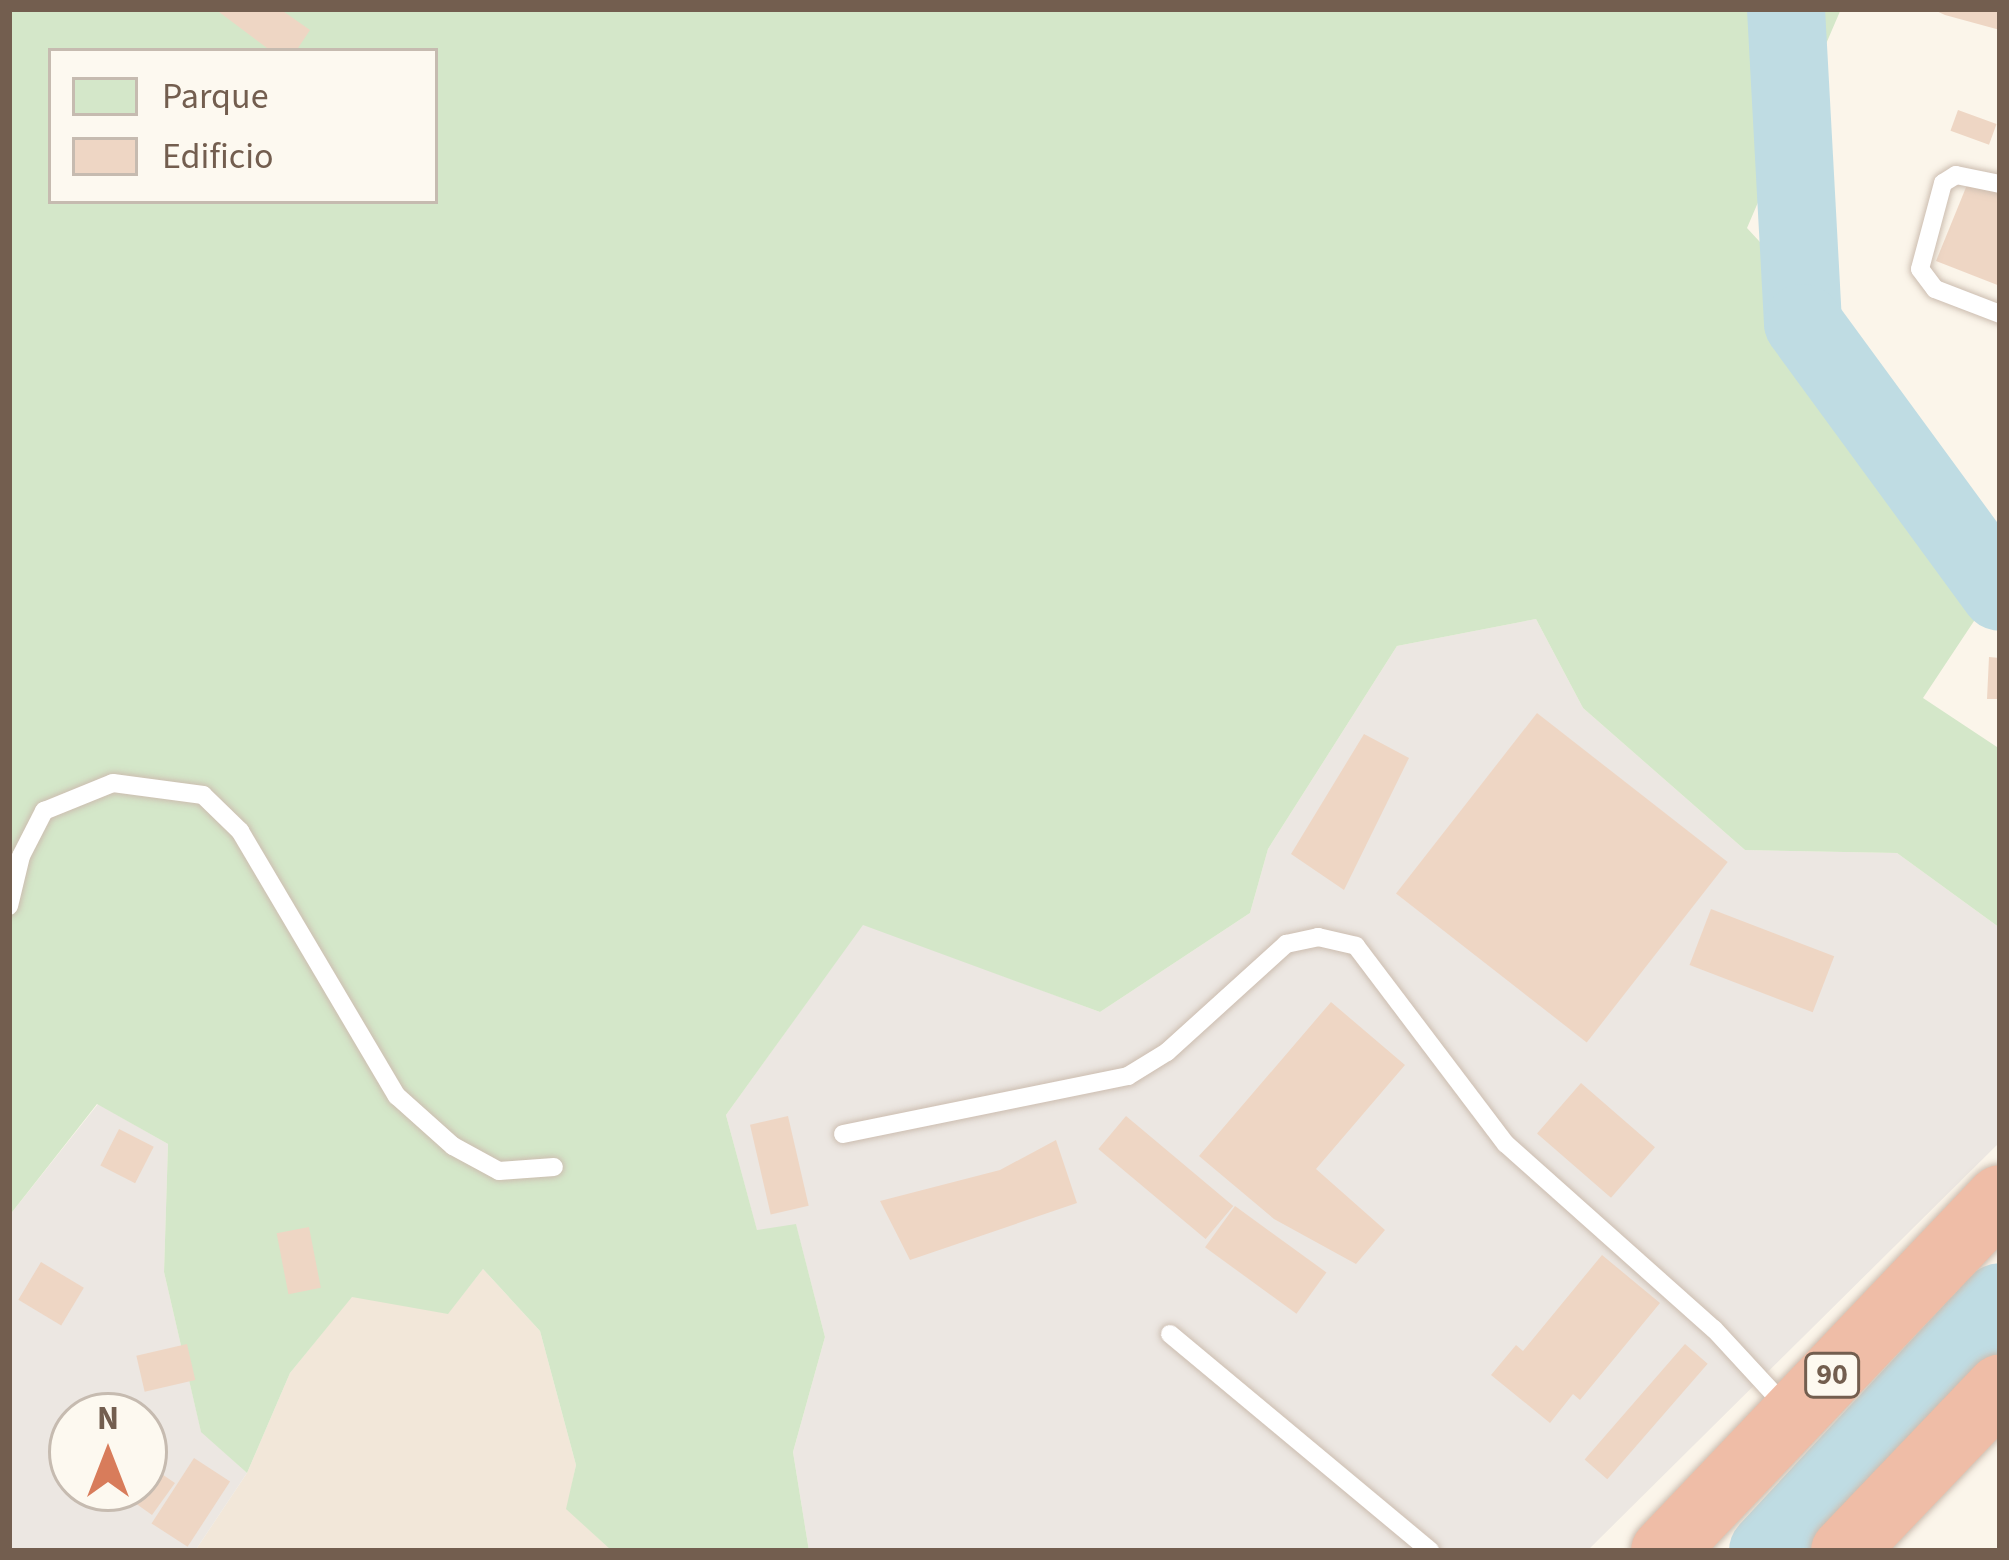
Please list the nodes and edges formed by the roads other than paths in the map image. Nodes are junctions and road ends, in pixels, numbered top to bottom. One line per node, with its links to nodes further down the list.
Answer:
1 (2000, 184): 2 (lane)
2 (2000, 314)
3 (9, 906): 5 (lane)
4 (843, 1134): 9 (lane)
5 (554, 1168)
6 (2000, 1198): 9 (highway, 90)
7 (1169, 1334): 10 (lane)
8 (2000, 1388): 12 (highway)
9 (1793, 1415): 11 (highway, 90)
10 (1430, 1551)
11 (1664, 1551)
12 (1844, 1551)

